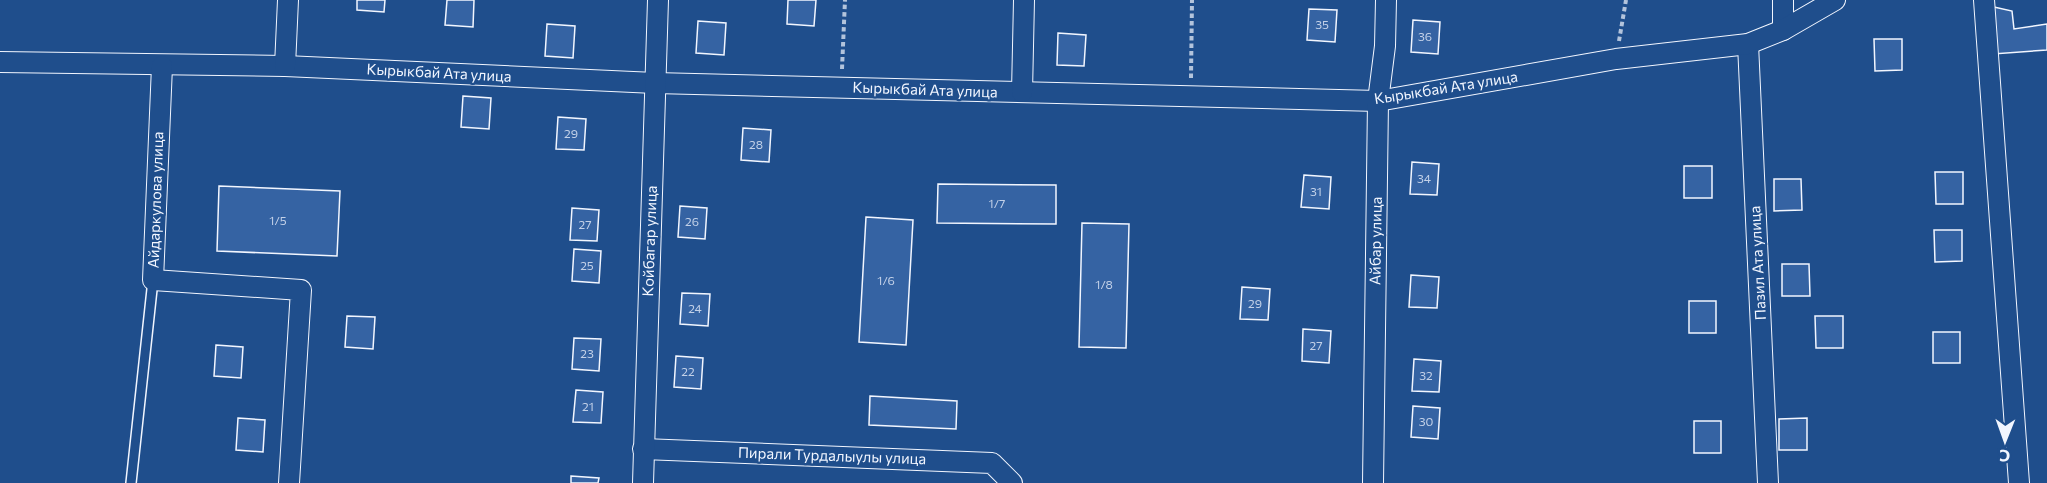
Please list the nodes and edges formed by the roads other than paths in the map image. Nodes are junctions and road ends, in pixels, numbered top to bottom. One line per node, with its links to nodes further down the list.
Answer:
1 (288, 0): 12 (street)
2 (658, 0): 13 (street, Койбагар улица)
3 (1024, 0): 14 (street)
4 (1386, 0): 15 (street, Айбар улица)
5 (1783, 0): 8 (street)
6 (1835, 0): 8 (street, Кырыкбай Ата улица)
7 (1984, 0): 24 (street)
8 (1783, 30): 9 (street, Кырыкбай Ата улица)
9 (1748, 44): 15 (street, Кырыкбай Ата улица); 23 (street, Пазил Ата улица)
10 (0, 62): 11 (street, Кырыкбай Ата улица)
11 (162, 66): 12 (street, Кырыкбай Ата улица); 16 (street, Айдаркулова улица)
12 (285, 66): 13 (street, Кырыкбай Ата улица)
13 (655, 83): 14 (street, Кырыкбай Ата улица); 17 (street, Койбагар улица)
14 (1022, 92): 15 (street, Кырыкбай Ата улица)
15 (1378, 101): 22 (street, Айбар улица)
16 (153, 280): 18 (lane); 19 (street, Айдаркулова улица)
17 (643, 449): 20 (street, Койбагар улица); 21 (street, Пирали Турдалыулы улица)
18 (131, 483)
19 (289, 483)
20 (643, 483)
21 (1012, 483)
22 (1373, 483)
23 (1768, 483)
24 (2019, 483)

